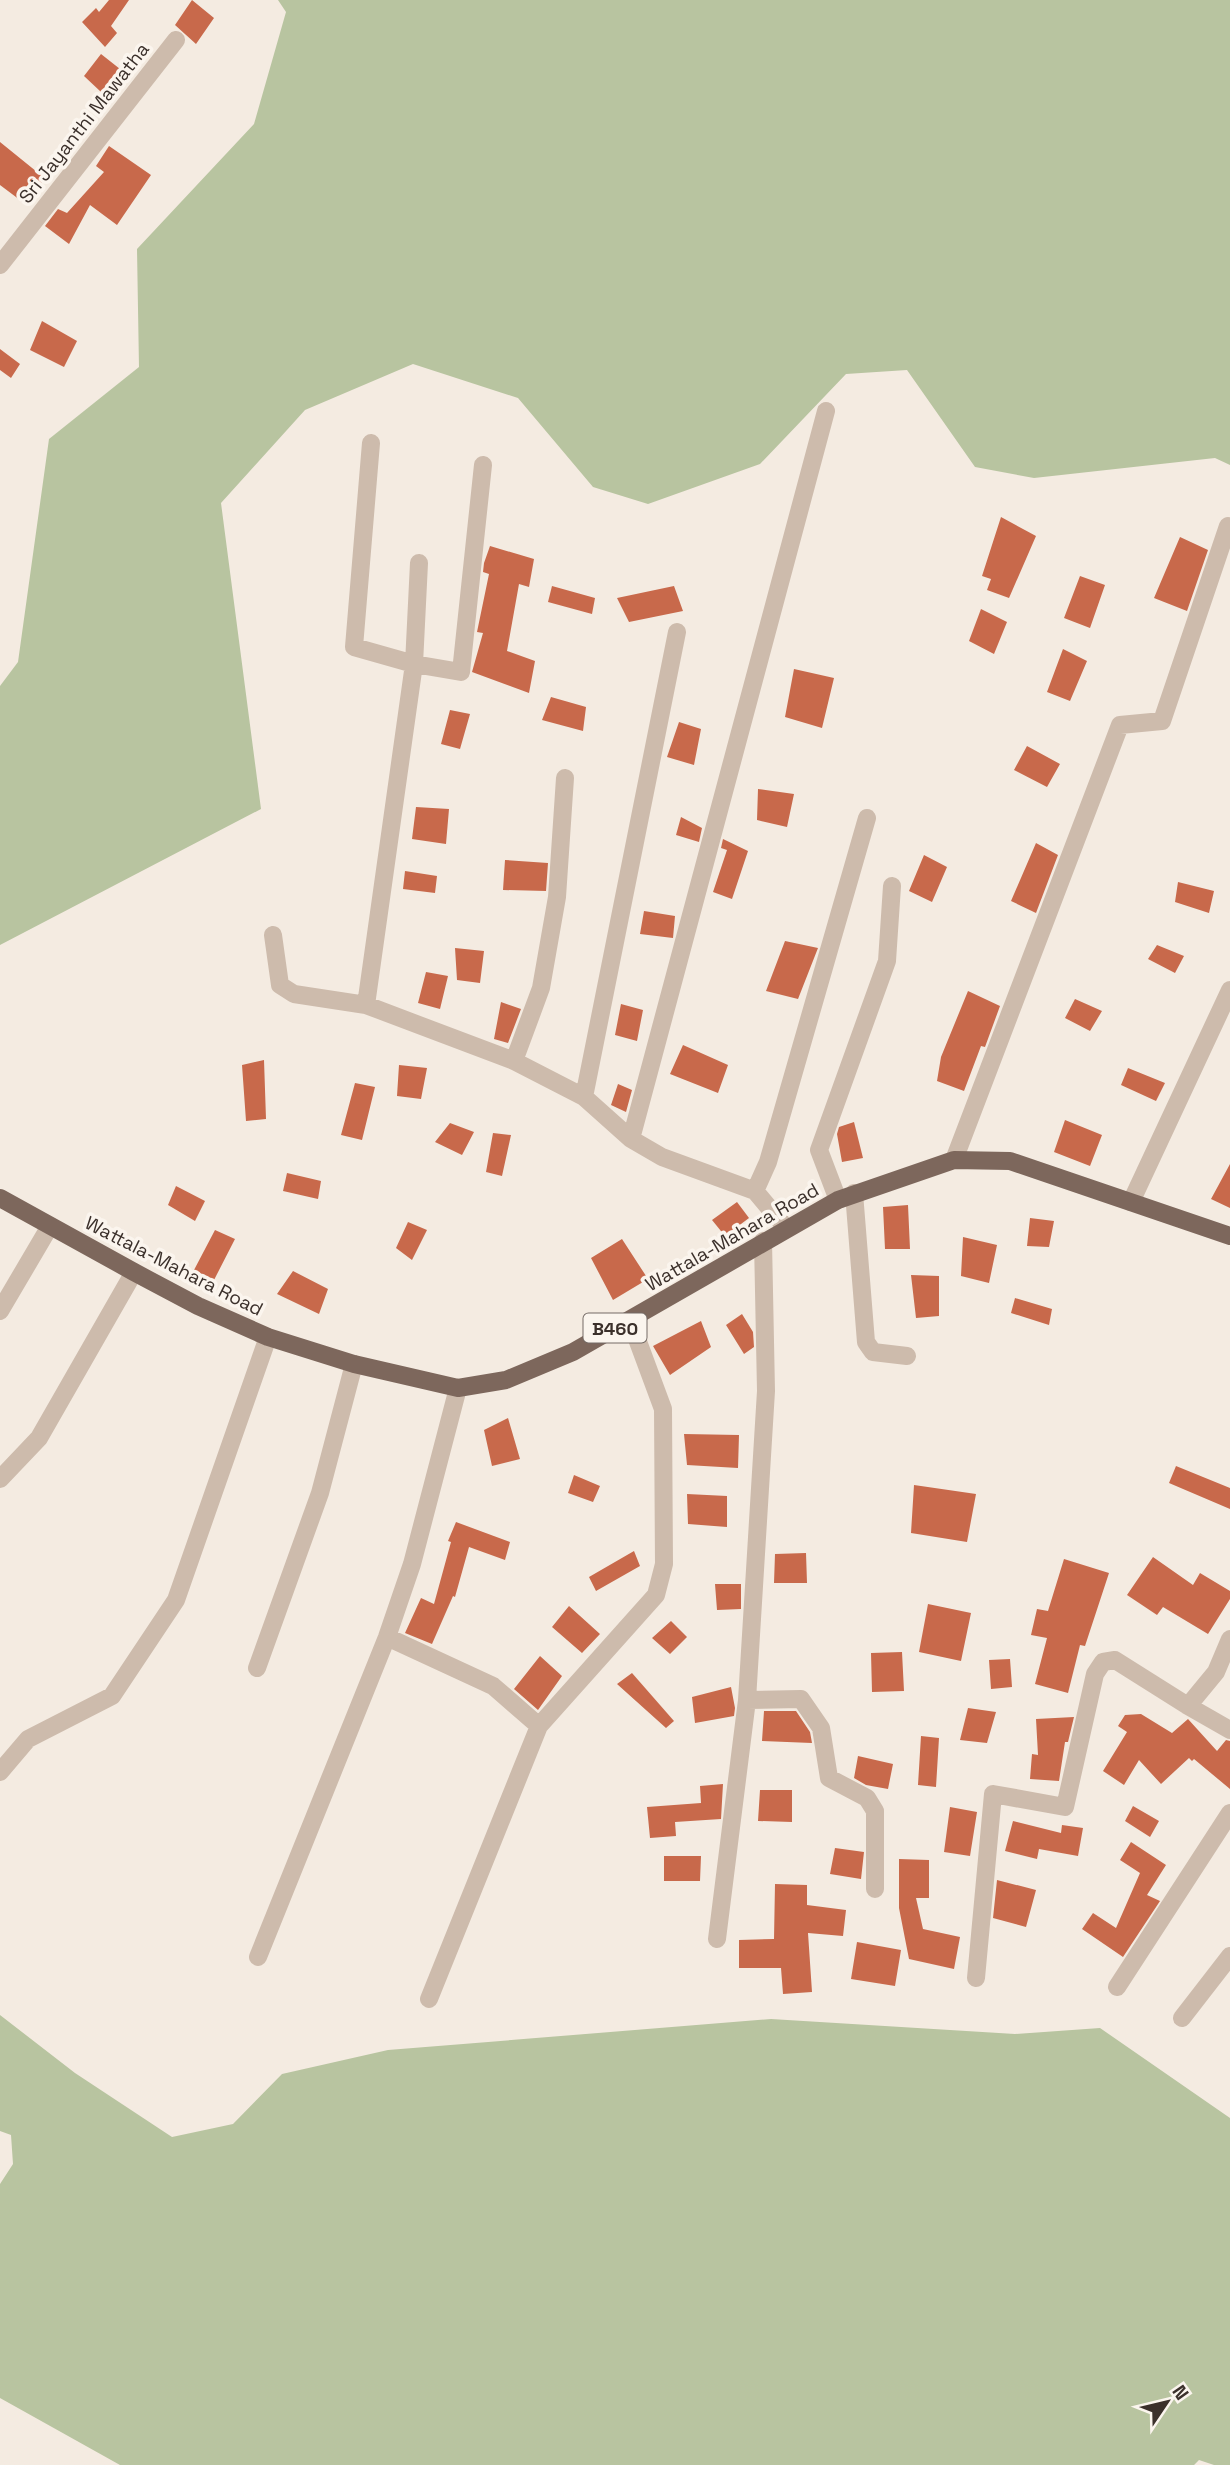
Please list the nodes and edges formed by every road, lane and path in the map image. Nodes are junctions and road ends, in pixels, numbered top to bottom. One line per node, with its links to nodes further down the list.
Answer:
1 (176, 40): 2 (street, Sri Jayanthi Mawatha)
2 (0, 264)
3 (826, 411): 18 (street)
4 (371, 443): 9 (street)
5 (483, 465): 9 (street)
6 (1228, 526): 19 (street)
7 (419, 563): 9 (street)
8 (677, 632): 17 (street)
9 (414, 664): 15 (street)
10 (565, 778): 16 (street)
11 (867, 818): 20 (street)
12 (892, 886): 21 (street)
13 (273, 935): 15 (street)
14 (1230, 990): 23 (street)
15 (366, 1005): 16 (street)
16 (514, 1061): 17 (street)
17 (584, 1097): 18 (street)
18 (631, 1139): 20 (street)
19 (954, 1160): 21 (main road, Wattala-Mahara Road / B460); 23 (main road, Wattala-Mahara Road / B460)
20 (755, 1191): 25 (street)
21 (846, 1196): 25 (main road, Wattala-Mahara Road / B460); 32 (street)
22 (0, 1198): 24 (main road, Wattala-Mahara Road / B460)
23 (1131, 1202): 26 (main road, Wattala-Mahara Road / B460)
24 (50, 1226): 28 (main road, Wattala-Mahara Road / B460); 29 (street)
25 (786, 1228): 27 (main road, Wattala-Mahara Road / B460)
26 (1230, 1236)
27 (763, 1241): 30 (main road, Wattala-Mahara Road / B460); 39 (street)
28 (134, 1272): 31 (main road, Wattala-Mahara Road / B460); 35 (street)
29 (0, 1311)
30 (630, 1320): 34 (main road, Wattala-Mahara Road / B460); 41 (street)
31 (268, 1337): 33 (main road, Wattala-Mahara Road / B460); 43 (street)
32 (907, 1356)
33 (354, 1364): 34 (main road, Wattala-Mahara Road / B460); 38 (street)
34 (458, 1388): 36 (street)
35 (0, 1479)
36 (387, 1637): 41 (street); 48 (street)
37 (1230, 1639): 40 (street)
38 (257, 1668)
39 (747, 1700): 45 (street); 46 (street)
40 (1188, 1706): 42 (street); 49 (street)
41 (539, 1726): 51 (street)
42 (1230, 1730)
43 (0, 1772)
44 (1230, 1813): 50 (street)
45 (875, 1889)
46 (717, 1939)
47 (1230, 1956): 52 (street)
48 (258, 1957)
49 (976, 1978)
50 (1117, 1987)
51 (429, 1999)
52 (1182, 2018)

